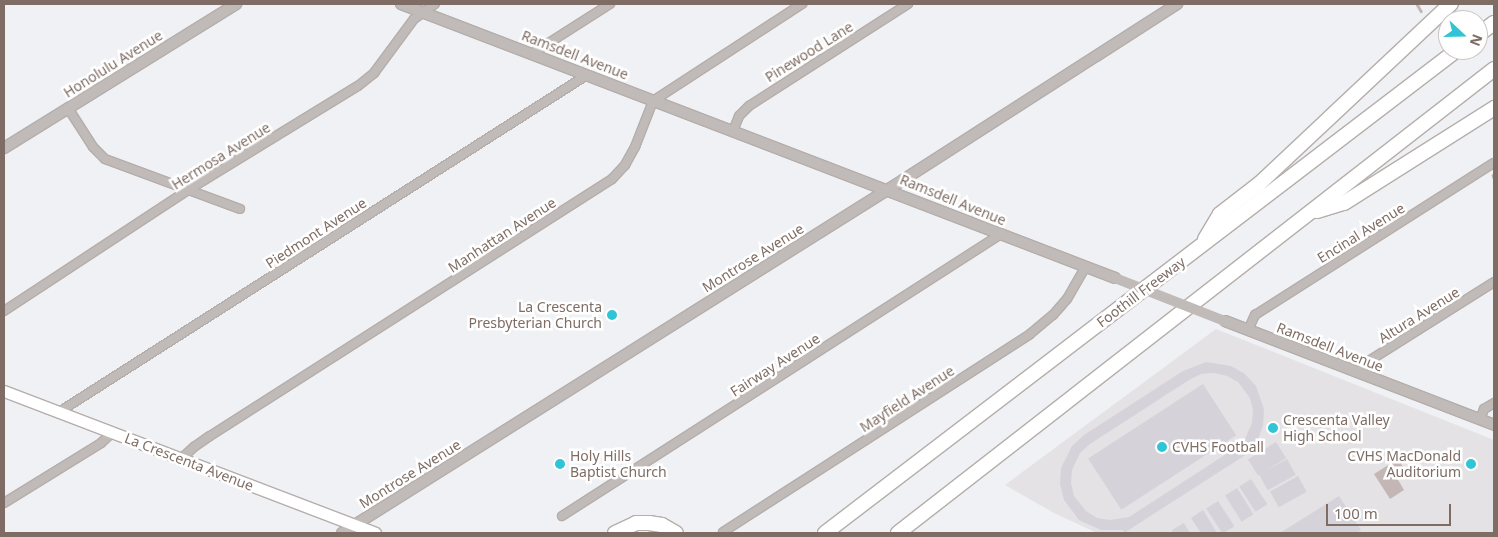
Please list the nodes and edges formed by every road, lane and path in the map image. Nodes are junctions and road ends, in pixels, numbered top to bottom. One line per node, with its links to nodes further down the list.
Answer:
1 (236, 4): 15 (street, Honolulu Avenue)
2 (401, 4): 9 (street, Ramsdell Avenue)
3 (435, 4): 9 (street, Hermosa Avenue)
4 (610, 4): 10 (street)
5 (802, 4): 14 (street)
6 (908, 4): 17 (street, Pinewood Lane)
7 (1177, 4): 20 (street, Montrose Avenue)
8 (1451, 4): 25 (highway)
9 (422, 12): 10 (street, Ramsdell Avenue); 21 (street, Hermosa Avenue)
10 (533, 54): 13 (street, Ramsdell Avenue)
11 (1444, 60): 25 (highway, Foothill Freeway)
12 (1494, 70): 23 (highway)
13 (587, 75): 14 (street, Ramsdell Avenue); 33 (street, Piedmont Avenue)
14 (653, 101): 17 (street, Ramsdell Avenue); 37 (street, Manhattan Avenue)
15 (68, 108): 18 (street, Honolulu Avenue); 21 (street)
16 (1494, 108): 23 (highway)
17 (733, 131): 20 (street, Ramsdell Avenue)
18 (4, 148)
19 (1494, 163): 29 (street, Encinal Avenue)
20 (888, 189): 24 (street, Ramsdell Avenue); 40 (street, Montrose Avenue)
21 (188, 190): 22 (street); 28 (street, Hermosa Avenue)
22 (240, 209)
23 (1309, 213): 47 (highway)
24 (1001, 234): 26 (street, Ramsdell Avenue); 39 (street, Fairway Avenue)
25 (1200, 248): 46 (highway, Foothill Freeway)
26 (1086, 266): 29 (street, Ramsdell Avenue, bridge); 41 (street, Mayfield Avenue)
27 (1494, 282): 30 (street, Altura Avenue)
28 (4, 311)
29 (1248, 330): 30 (street, Ramsdell Avenue)
30 (1360, 373): 34 (street, Ramsdell Avenue)
31 (4, 391): 33 (main road, La Crescenta Avenue)
32 (1494, 402): 34 (street)
33 (59, 412): 36 (main road, La Crescenta Avenue)
34 (1480, 419): 35 (street, Ramsdell Avenue)
35 (1494, 425)
36 (113, 432): 37 (main road, La Crescenta Avenue); 38 (street)
37 (181, 459): 40 (main road, La Crescenta Avenue)
38 (4, 503)
39 (562, 516)
40 (356, 525): 42 (street, Montrose Avenue); 43 (main road, La Crescenta Avenue)
41 (724, 532)
42 (342, 533)
43 (375, 533)
44 (614, 533): 45 (highway)
45 (676, 533)
46 (825, 533)
47 (898, 533)

